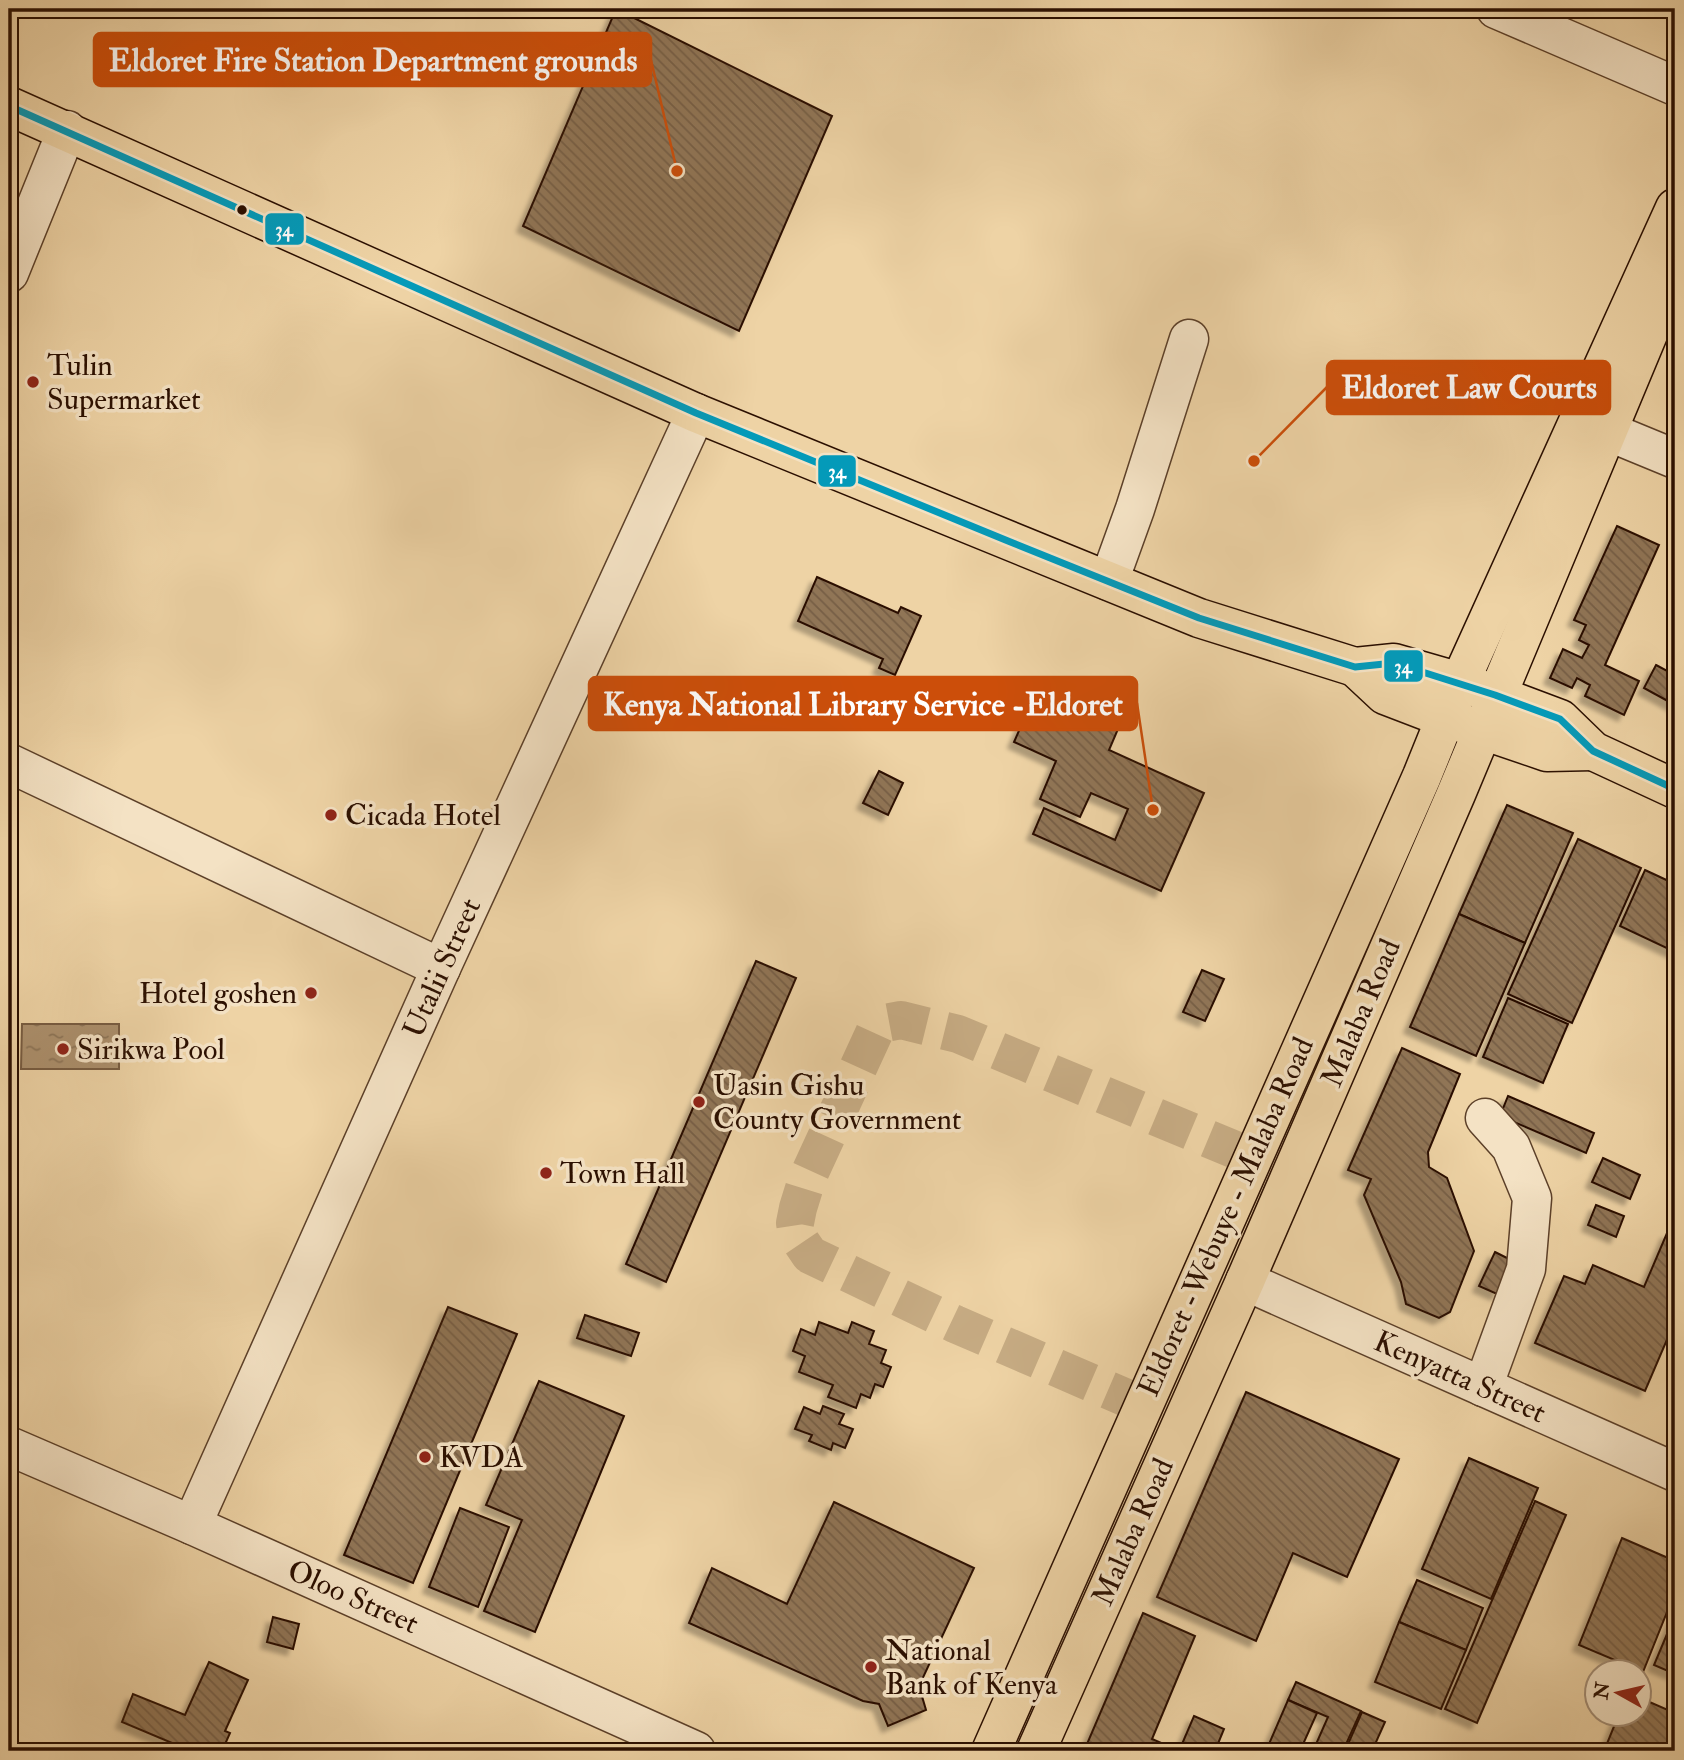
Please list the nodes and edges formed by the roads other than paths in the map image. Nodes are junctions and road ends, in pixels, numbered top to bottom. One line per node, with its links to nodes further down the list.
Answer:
1 (1496, 9): 2 (street)
2 (1675, 86)
3 (9, 106): 4 (main road)
4 (67, 130): 7 (street); 9 (main road)
5 (1675, 208): 14 (main road)
6 (1675, 270): 10 (main road, Malaba Road)
7 (9, 273)
8 (1189, 339): 12 (street)
9 (695, 413): 12 (main road); 21 (street, Utalii Street)
10 (1607, 431): 11 (street); 15 (main road, Malaba Road)
11 (1675, 459)
12 (1109, 581): 13 (main road)
13 (1354, 667): 14 (main road); 16 (main road)
14 (1460, 682): 15 (main road); 16 (main road, Eldoret -Webuye - Malaba Road)
15 (1495, 695): 17 (main road, Malaba Road); 18 (main road)
16 (1445, 718): 17 (main road); 29 (main road, Eldoret -Webuye - Malaba Road)
17 (1481, 730): 18 (main road); 23 (main road, Malaba Road)
18 (1592, 751): 20 (main road)
19 (9, 763): 21 (street)
20 (1675, 789)
21 (441, 968): 27 (street, Utalii Street)
22 (1485, 1118): 24 (street)
23 (1245, 1281): 24 (street, Kenyatta Street); 30 (main road, Malaba Road)
24 (1483, 1387): 26 (street, Kenyatta Street)
25 (9, 1446): 27 (street, Oloo Street)
26 (1675, 1472)
27 (192, 1525): 28 (street, Oloo Street)
28 (696, 1751)
29 (991, 1751)
30 (1036, 1751)

